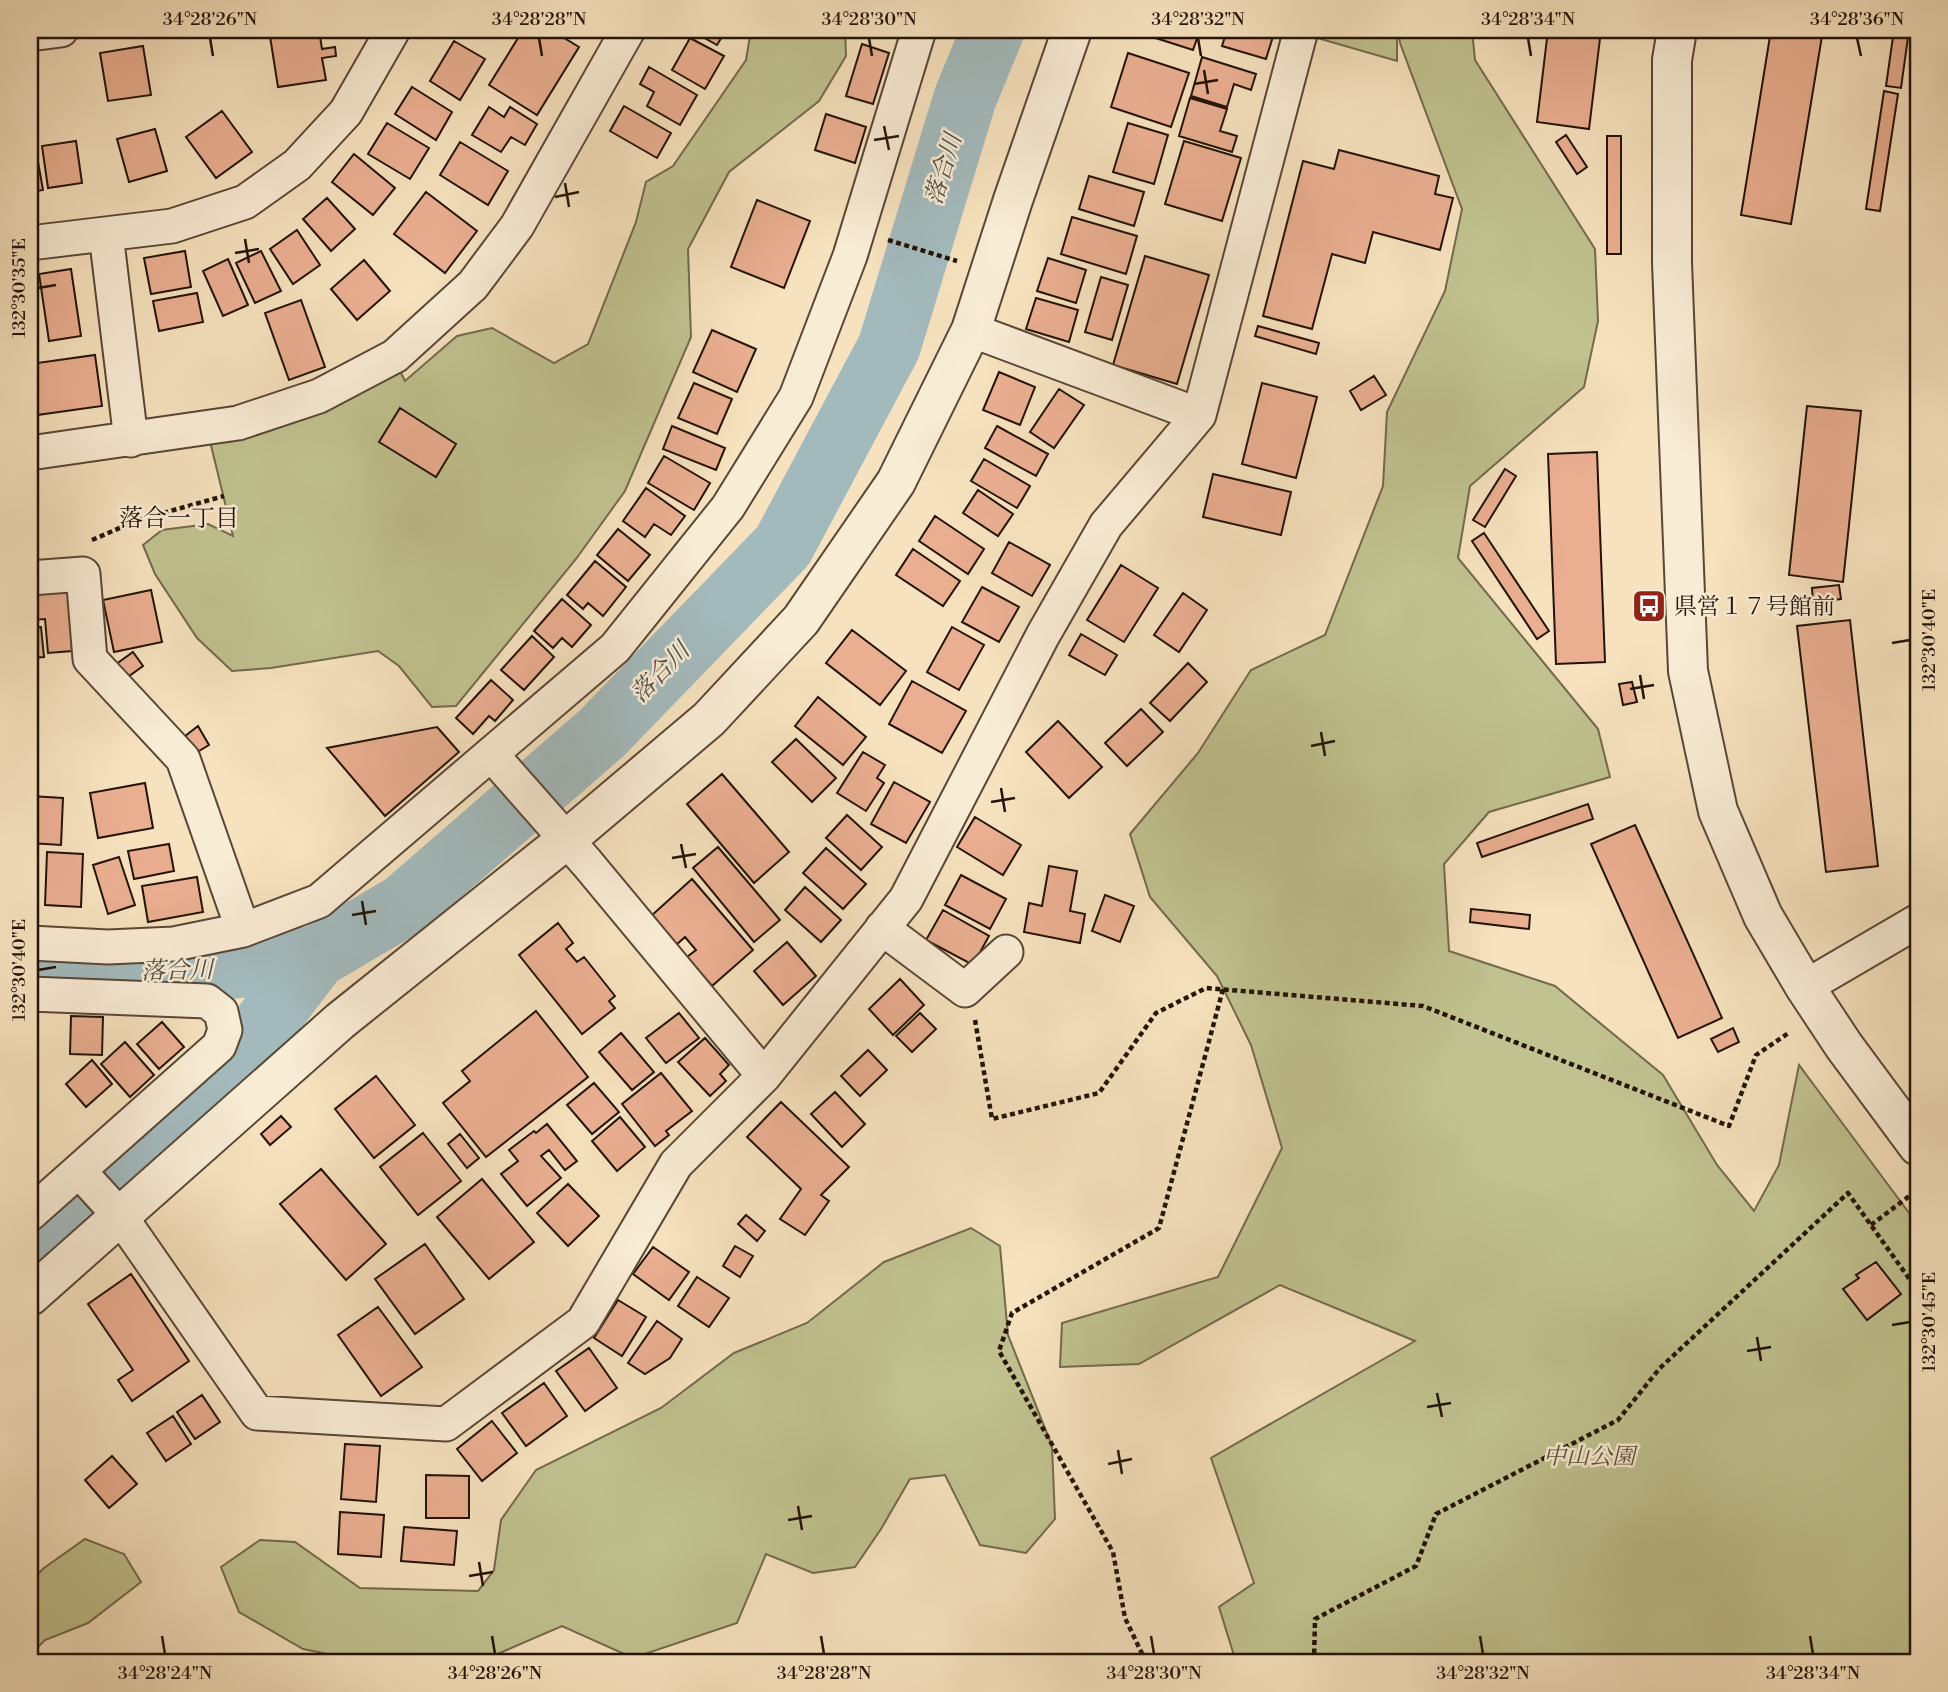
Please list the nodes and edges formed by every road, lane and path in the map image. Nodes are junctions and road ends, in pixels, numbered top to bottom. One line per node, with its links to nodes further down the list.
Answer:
1 (61, 30): 8 (street)
2 (393, 30): 9 (street)
3 (628, 30): 15 (street)
4 (919, 30): 20 (street)
5 (1072, 30): 13 (street)
6 (1301, 30): 14 (street)
7 (1677, 30): 28 (street)
8 (30, 34)
9 (106, 234): 11 (street); 15 (street)
10 (884, 239): 12 (path)
11 (30, 243)
12 (960, 262)
13 (971, 330): 14 (street); 21 (street)
14 (1199, 415): 23 (street)
15 (131, 440): 16 (street)
16 (30, 453)
17 (224, 496): 18 (path)
18 (83, 574): 19 (street); 24 (street)
19 (30, 578)
20 (498, 761): 21 (street); 24 (street)
21 (558, 830): 32 (street); 37 (street)
22 (1918, 921): 28 (street)
23 (882, 928): 27 (street); 32 (street)
24 (243, 930): 25 (street)
25 (30, 943)
26 (1006, 952): 27 (street)
27 (969, 986): 29 (path)
28 (1805, 987): 33 (street)
29 (1223, 989): 31 (path); 41 (path)
30 (30, 994): 34 (street)
31 (1791, 1031)
32 (764, 1076): 37 (street)
33 (1918, 1146)
34 (79, 1171): 36 (street); 37 (street)
35 (1912, 1194): 38 (path)
36 (30, 1214)
37 (120, 1216): 40 (street)
38 (1871, 1226): 39 (path); 42 (path)
39 (1918, 1291)
40 (30, 1296)
41 (1146, 1662)
42 (1314, 1662)

